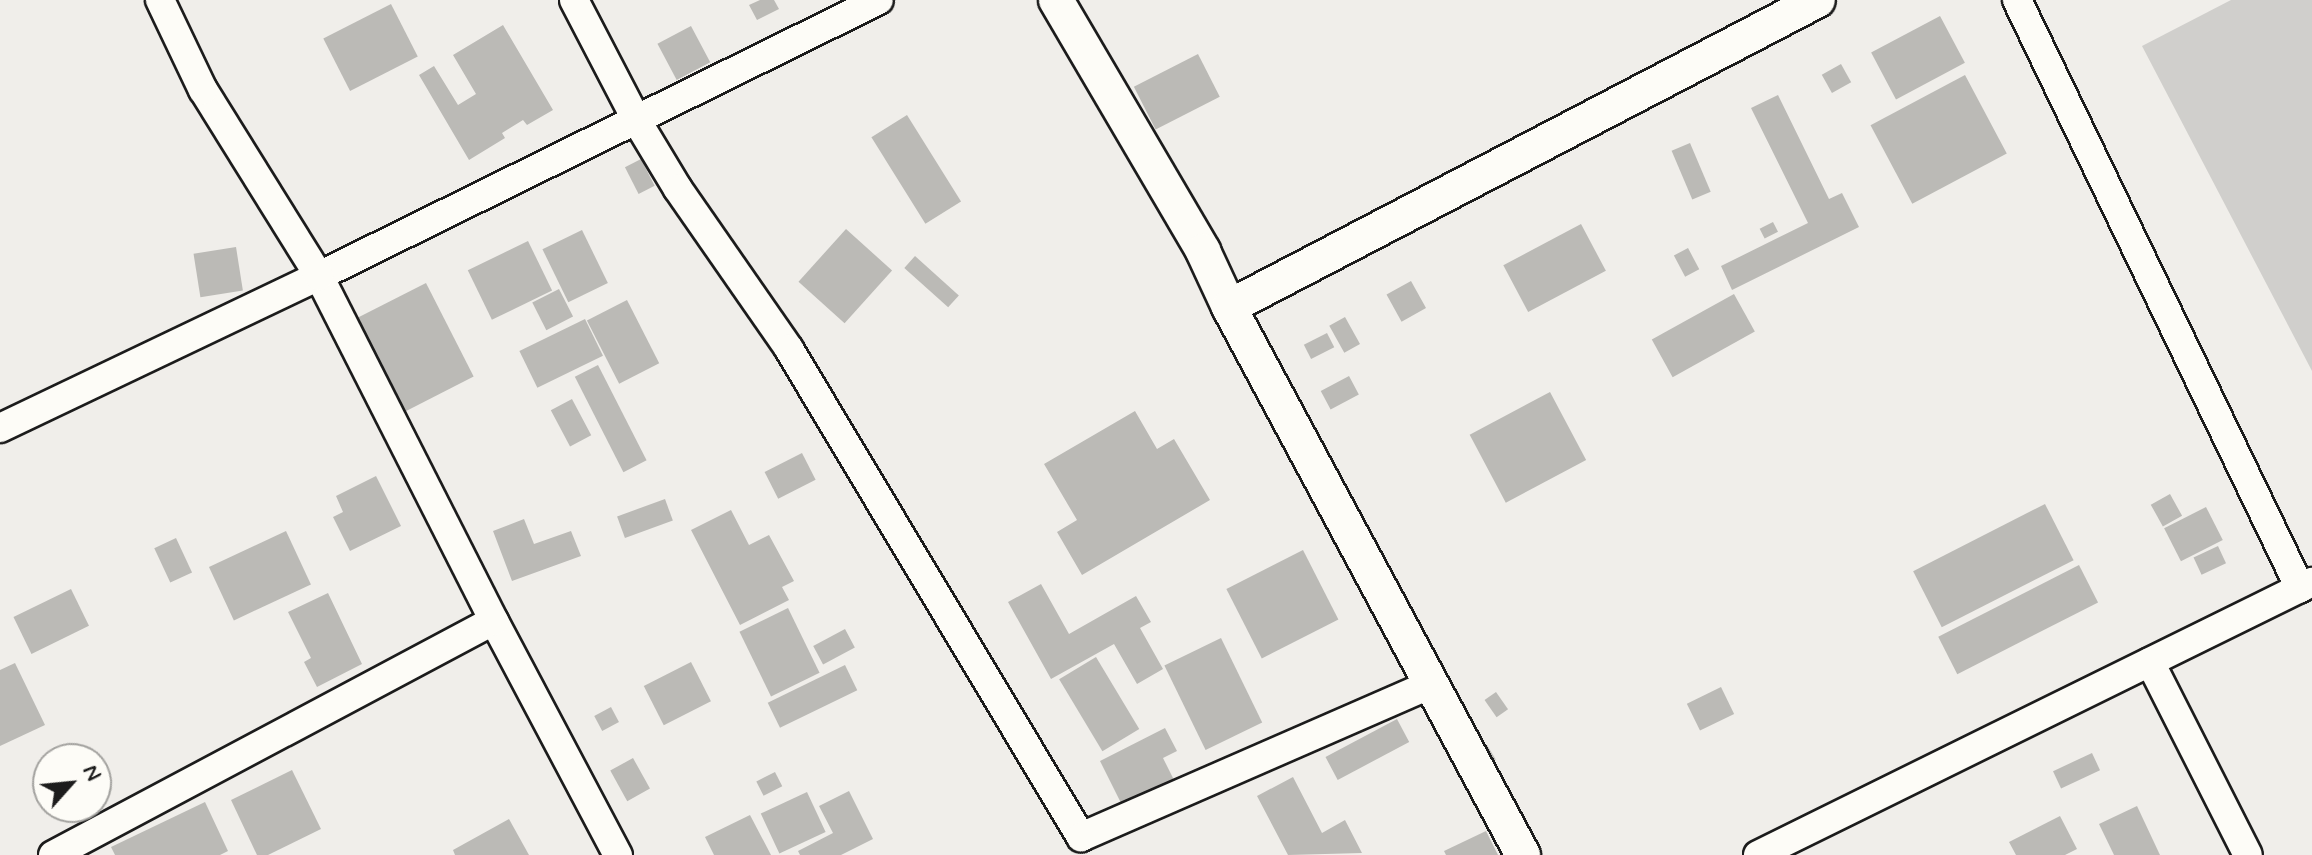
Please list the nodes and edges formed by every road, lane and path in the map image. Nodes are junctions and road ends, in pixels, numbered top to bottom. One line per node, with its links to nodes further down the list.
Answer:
1 (160, 0): 8 (street)
2 (574, 0): 7 (street)
3 (879, 0): 7 (street)
4 (1056, 0): 9 (street)
5 (1818, 0): 9 (street)
6 (2017, 0): 11 (street)
7 (637, 121): 8 (street); 15 (street)
8 (319, 276): 10 (street); 12 (street)
9 (1229, 307): 14 (street)
10 (0, 428)
11 (2306, 585): 13 (street)
12 (494, 621): 16 (street); 17 (street)
13 (2150, 662): 19 (street); 20 (street)
14 (1432, 684): 15 (street); 18 (street)
15 (1087, 846)
16 (53, 855)
17 (618, 855)
18 (1523, 855)
19 (1758, 855)
20 (2248, 855)

